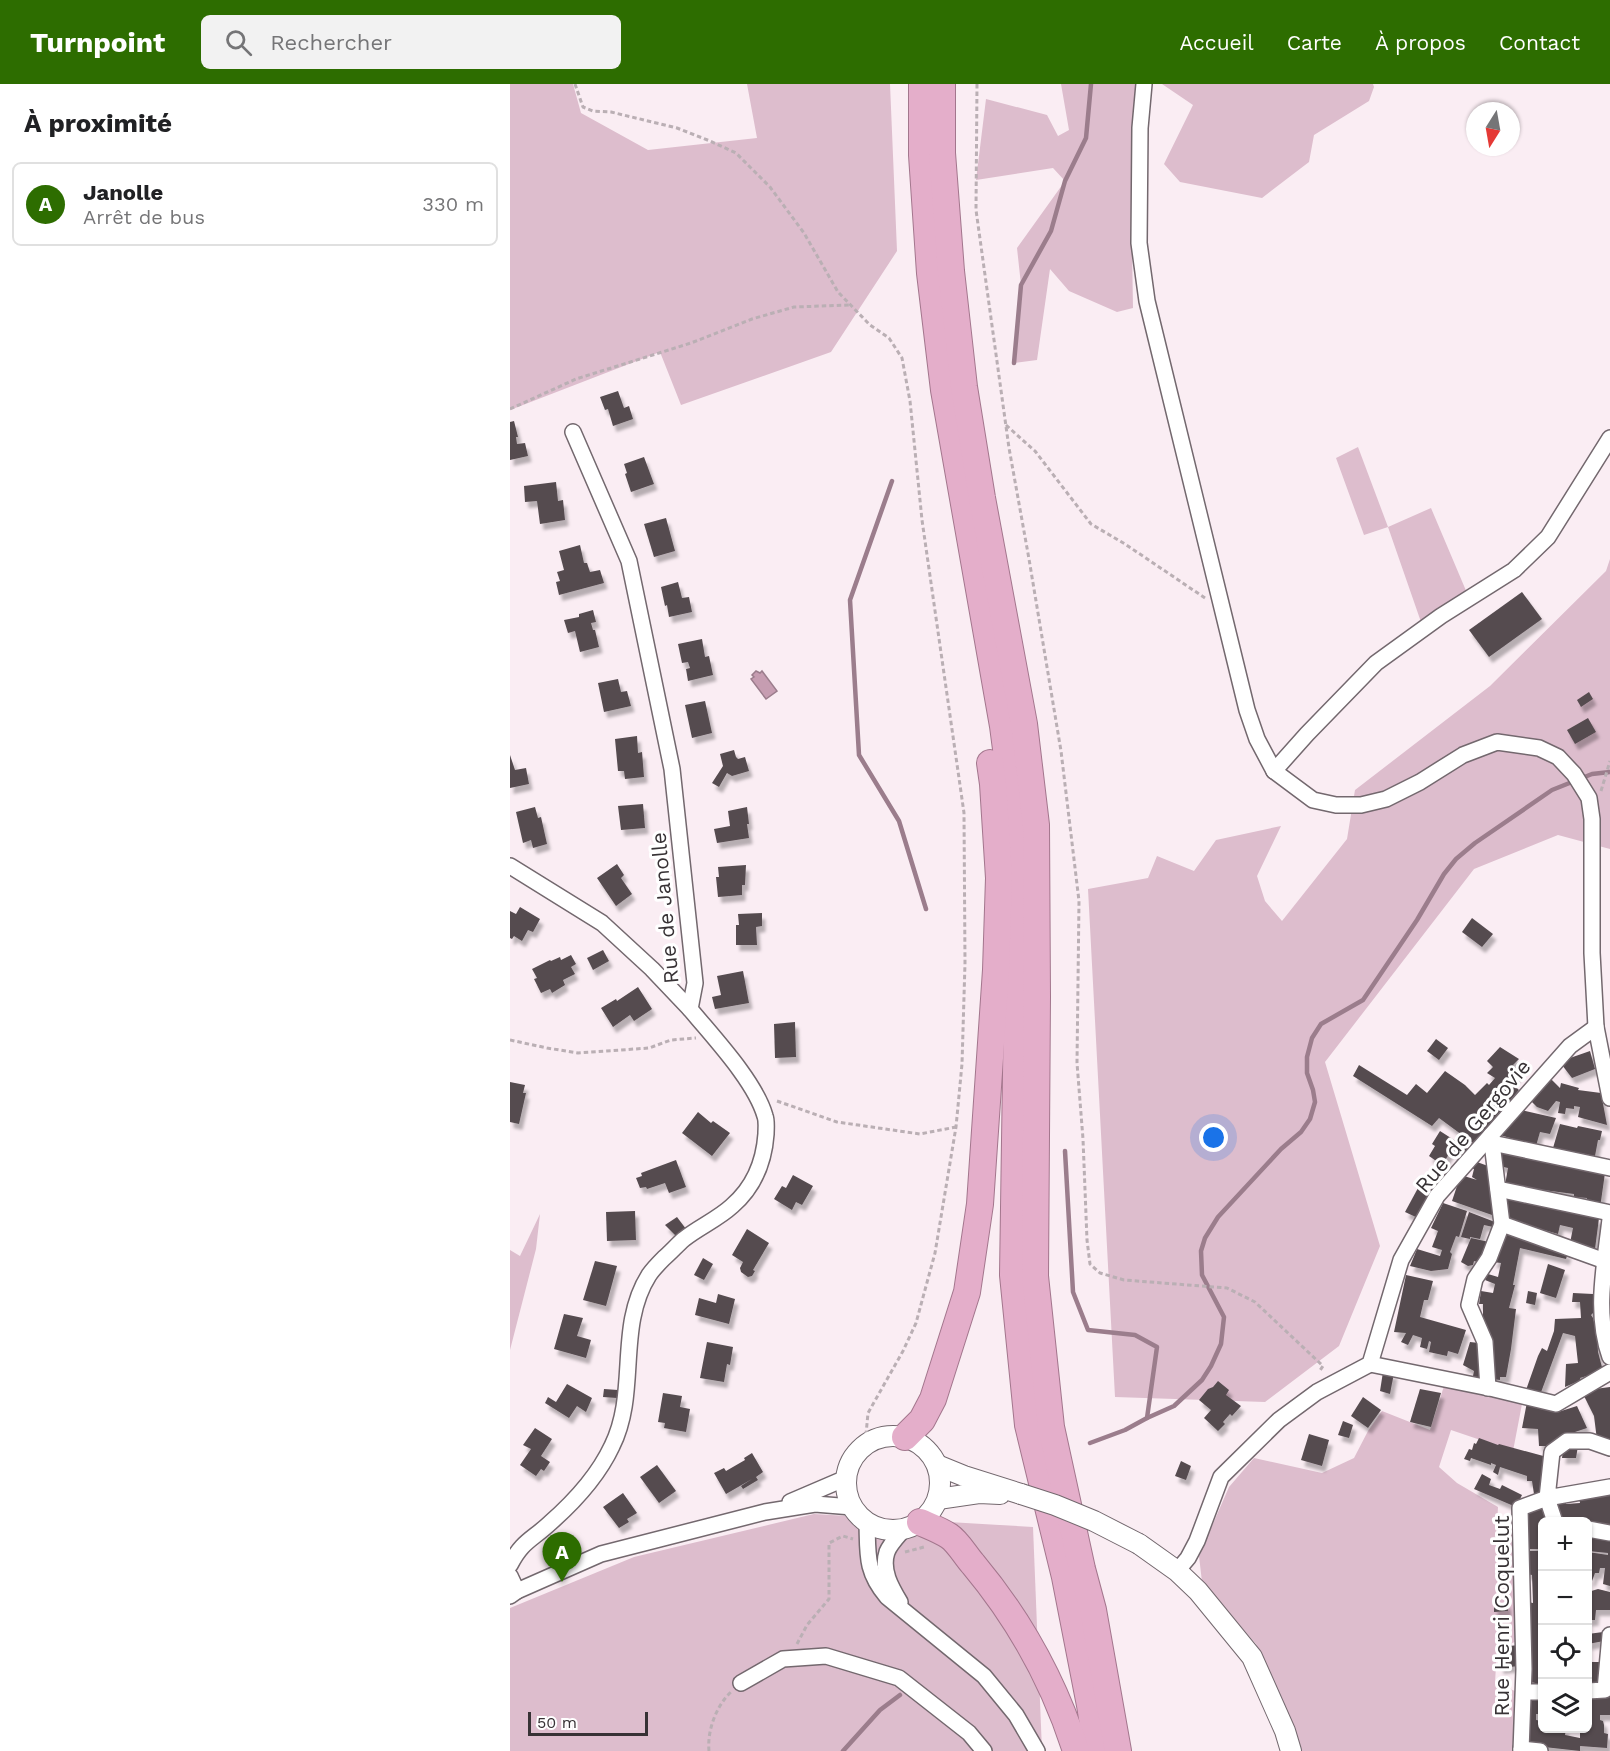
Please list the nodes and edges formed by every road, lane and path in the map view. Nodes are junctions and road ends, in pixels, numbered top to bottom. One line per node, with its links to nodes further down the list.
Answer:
1 (575, 84): 6 (path)
2 (922, 84): 11 (highway)
3 (942, 84): 57 (highway)
4 (977, 84): 8 (path)
5 (1144, 84): 12 (street)
6 (850, 305): 7 (path); 23 (path)
7 (510, 409)
8 (1006, 425): 12 (path); 34 (path)
9 (573, 432): 17 (street, Rue de Janolle)
10 (1610, 438): 14 (street)
11 (962, 500): 36 (highway); 68 (highway)
12 (1221, 609): 14 (street)
13 (1610, 762): 15 (path)
14 (1274, 771): 18 (street)
15 (1604, 782)
16 (510, 866): 17 (street)
17 (690, 1009): 19 (street, Rue de Janolle)
18 (1596, 1027): 22 (street); 24 (street, Rue de Gergovie)
19 (712, 1036): 20 (path); 21 (street, Rue de Janolle)
20 (510, 1040)
21 (758, 1098): 23 (path); 52 (street, Rue de Janolle)
22 (1610, 1098)
23 (956, 1127): 37 (path)
24 (1492, 1139): 25 (street); 26 (street); 32 (street, Rue de Gergovie)
25 (1610, 1168)
26 (1498, 1190): 27 (street); 29 (street)
27 (1610, 1213)
28 (1610, 1219): 30 (street)
29 (1502, 1224): 30 (street); 35 (street)
30 (1605, 1261): 31 (street)
31 (1610, 1357)
32 (1370, 1364): 35 (street); 53 (street)
33 (1610, 1372): 35 (street)
34 (1314, 1376)
35 (1488, 1388)
36 (905, 1437): 37 (street); 39 (street)
37 (865, 1445): 40 (street)
38 (1610, 1448): 43 (street)
39 (937, 1465): 42 (street); 44 (street)
40 (846, 1478): 45 (street); 46 (street)
41 (1610, 1487): 43 (street)
42 (1021, 1494): 44 (street); 53 (street, bridge)
43 (1547, 1498): 47 (street); 61 (street, Rue Henri Coquelut)
44 (938, 1499): 49 (street)
45 (852, 1507): 46 (street); 48 (street)
46 (765, 1512): 55 (street)
47 (1554, 1517)
48 (867, 1522): 49 (street); 56 (street)
49 (912, 1525): 56 (street); 67 (highway)
50 (1592, 1530): 51 (street)
51 (1610, 1533)
52 (510, 1565)
53 (1177, 1571): 71 (street)
54 (510, 1576): 55 (street)
55 (513, 1594)
56 (904, 1610): 66 (street)
57 (1093, 1610): 69 (highway); 70 (highway)
58 (1610, 1635): 60 (street)
59 (741, 1683): 64 (path); 65 (street)
60 (1592, 1691)
61 (1524, 1692): 62 (street); 63 (street, Rue Henri Coquelut)
62 (1538, 1692)
63 (1521, 1750): 72 (street)
64 (709, 1751)
65 (984, 1751)
66 (1037, 1751)
67 (1076, 1751)
68 (1097, 1751)
69 (1118, 1751)
70 (1134, 1751)
71 (1290, 1751)
72 (1540, 1751)

